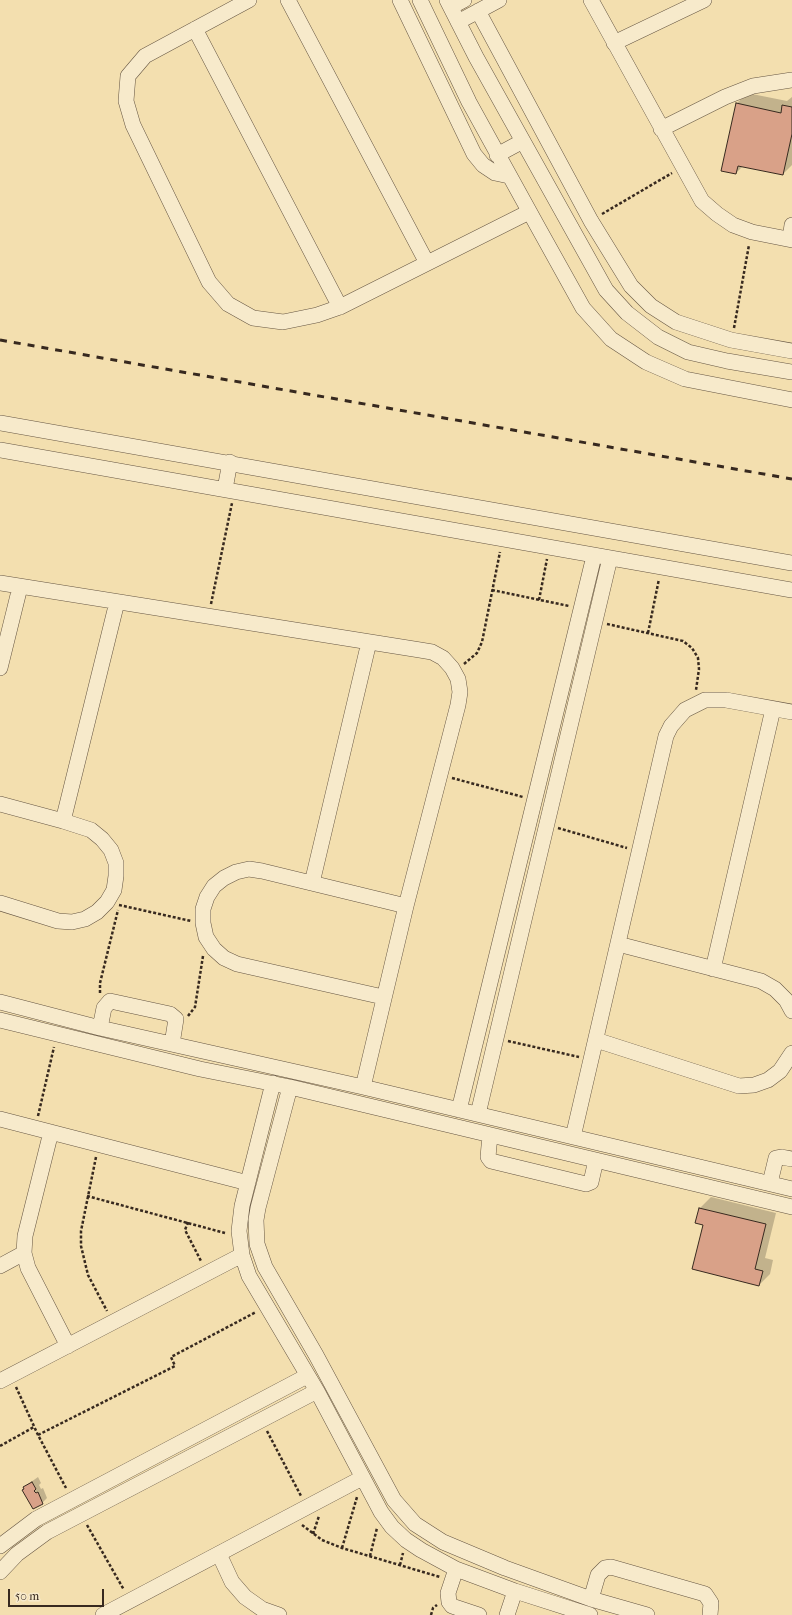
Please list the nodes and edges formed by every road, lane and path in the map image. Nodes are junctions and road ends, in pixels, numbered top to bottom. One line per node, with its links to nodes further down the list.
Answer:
1 (249, 0): 12 (street)
2 (288, 0): 25 (street)
3 (400, 0): 19 (street)
4 (420, 0): 17 (street)
5 (464, 0): 9 (street)
6 (499, 0): 10 (street)
7 (591, 0): 13 (street)
8 (704, 0): 13 (street)
9 (449, 4): 11 (street)
10 (478, 11): 11 (street); 21 (street)
11 (458, 22): 16 (street)
12 (195, 29): 26 (street); 26 (street)
13 (614, 43): 15 (street)
14 (792, 80): 15 (street)
15 (661, 129): 18 (street)
16 (523, 141): 17 (street); 22 (street)
17 (498, 155): 19 (street)
18 (682, 167): 21 (path); 23 (street)
19 (509, 176): 20 (street)
20 (529, 212): 25 (street); 31 (street)
21 (591, 221): 22 (street); 27 (street)
22 (573, 231): 29 (street)
23 (752, 232): 24 (street); 27 (path)
24 (791, 235)
25 (427, 263): 26 (street)
26 (340, 306)
27 (731, 340): 28 (street); 29 (street)
28 (792, 351)
29 (727, 361): 30 (street)
30 (792, 372)
31 (792, 400)
32 (0, 423): 34 (street)
33 (0, 450): 35 (street)
34 (230, 462): 35 (street); 40 (street)
35 (230, 490): 36 (street); 50 (path)
36 (503, 539): 37 (street); 44 (path)
37 (550, 548): 38 (street); 46 (path)
38 (594, 556): 39 (street); 48 (street)
39 (610, 558): 41 (street); 49 (street)
40 (792, 563)
41 (662, 567): 45 (street); 52 (path)
42 (0, 583): 43 (street)
43 (20, 586): 47 (street); 54 (street)
44 (492, 590): 46 (path); 55 (path)
45 (792, 590)
46 (539, 600): 48 (path)
47 (117, 602): 50 (street); 62 (street)
48 (582, 606): 49 (street); 60 (street)
49 (598, 607): 51 (street)
50 (208, 616): 53 (street)
51 (595, 622): 52 (path); 63 (street)
52 (648, 633): 56 (path)
53 (369, 642): 55 (street); 65 (street)
54 (0, 668)
55 (452, 668): 59 (street)
56 (694, 704): 57 (street); 64 (street)
57 (773, 708): 58 (street); 71 (street)
58 (792, 712)
59 (441, 774): 60 (path); 68 (street)
60 (535, 801): 85 (street)
61 (0, 804): 62 (street)
62 (63, 821): 67 (street)
63 (546, 825): 64 (path); 80 (street)
64 (640, 851): 70 (street)
65 (312, 883): 68 (street); 69 (street)
66 (0, 903): 67 (street)
67 (113, 903): 69 (path); 74 (path)
68 (406, 906): 72 (street)
69 (205, 930): 72 (street); 76 (path)
70 (618, 944): 71 (street); 81 (street)
71 (713, 969): 75 (street)
72 (383, 997): 91 (street)
73 (0, 1002): 78 (street)
74 (106, 1003): 76 (street); 78 (street)
75 (792, 1011)
76 (176, 1019): 82 (street)
77 (0, 1020): 79 (street)
78 (100, 1028): 82 (street)
79 (57, 1035): 88 (street); 96 (path)
80 (496, 1038): 86 (path); 87 (street)
81 (596, 1040): 84 (street); 86 (street)
82 (172, 1044): 83 (street)
83 (204, 1051): 88 (street); 91 (street)
84 (792, 1053)
85 (472, 1059): 87 (street); 92 (street)
86 (592, 1060): 100 (street)
87 (489, 1064): 93 (street)
88 (200, 1069): 89 (street)
89 (273, 1083): 90 (street); 98 (street)
90 (290, 1087): 99 (street); 101 (street)
91 (363, 1087): 92 (street)
92 (459, 1110): 93 (street)
93 (478, 1114): 95 (street)
94 (0, 1119): 96 (street)
95 (531, 1127): 100 (street); 103 (street)
96 (35, 1128): 97 (street)
97 (50, 1132): 102 (street); 113 (street)
98 (260, 1133): 101 (street); 106 (street)
99 (490, 1135): 103 (street); 105 (street)
100 (573, 1137): 107 (street)
101 (276, 1138): 117 (street)
102 (98, 1144): 106 (street); 109 (path)
103 (527, 1144): 105 (street)
104 (792, 1159): 107 (street)
105 (596, 1160): 110 (street)
106 (248, 1183): 112 (street)
107 (770, 1183): 108 (street)
108 (792, 1188): 110 (street)
109 (87, 1196): 111 (path); 119 (path)
110 (791, 1207)
111 (188, 1222): 112 (path); 116 (path)
112 (240, 1237): 114 (street)
113 (24, 1253): 115 (street); 120 (street)
114 (242, 1255): 116 (street); 118 (street)
115 (0, 1266)
116 (207, 1273): 119 (street)
117 (277, 1287): 118 (street); 138 (street)
118 (263, 1302): 121 (street); 127 (path)
119 (113, 1322): 120 (street)
120 (68, 1346): 122 (street)
121 (307, 1376): 123 (street); 124 (street)
122 (5, 1378): 126 (path)
123 (317, 1391): 125 (street); 129 (street)
124 (262, 1400): 125 (street); 130 (street)
125 (266, 1417): 131 (path); 133 (street)
126 (34, 1427): 127 (path); 128 (path)
127 (38, 1435): 130 (path)
128 (0, 1446)
129 (362, 1478): 131 (street); 132 (street); 135 (path)
130 (68, 1502): 133 (street); 134 (street)
131 (301, 1511): 135 (path); 136 (street)
132 (381, 1512): 137 (path); 140 (street)
133 (76, 1517): 139 (street); 144 (path)
134 (0, 1546)
135 (342, 1548): 137 (path)
136 (219, 1554): 144 (street); 146 (street)
137 (370, 1556): 140 (path)
138 (505, 1568): 141 (street); 143 (street)
139 (0, 1572)
140 (454, 1575): 141 (street); 147 (street)
141 (498, 1585): 142 (street)
142 (515, 1592): 148 (street); 149 (street)
143 (591, 1599): 150 (street); 151 (street)
144 (125, 1607): 145 (street)
145 (103, 1615)
146 (279, 1615)
147 (478, 1615)
148 (507, 1615)
149 (590, 1615)
150 (648, 1615)
151 (710, 1615)

